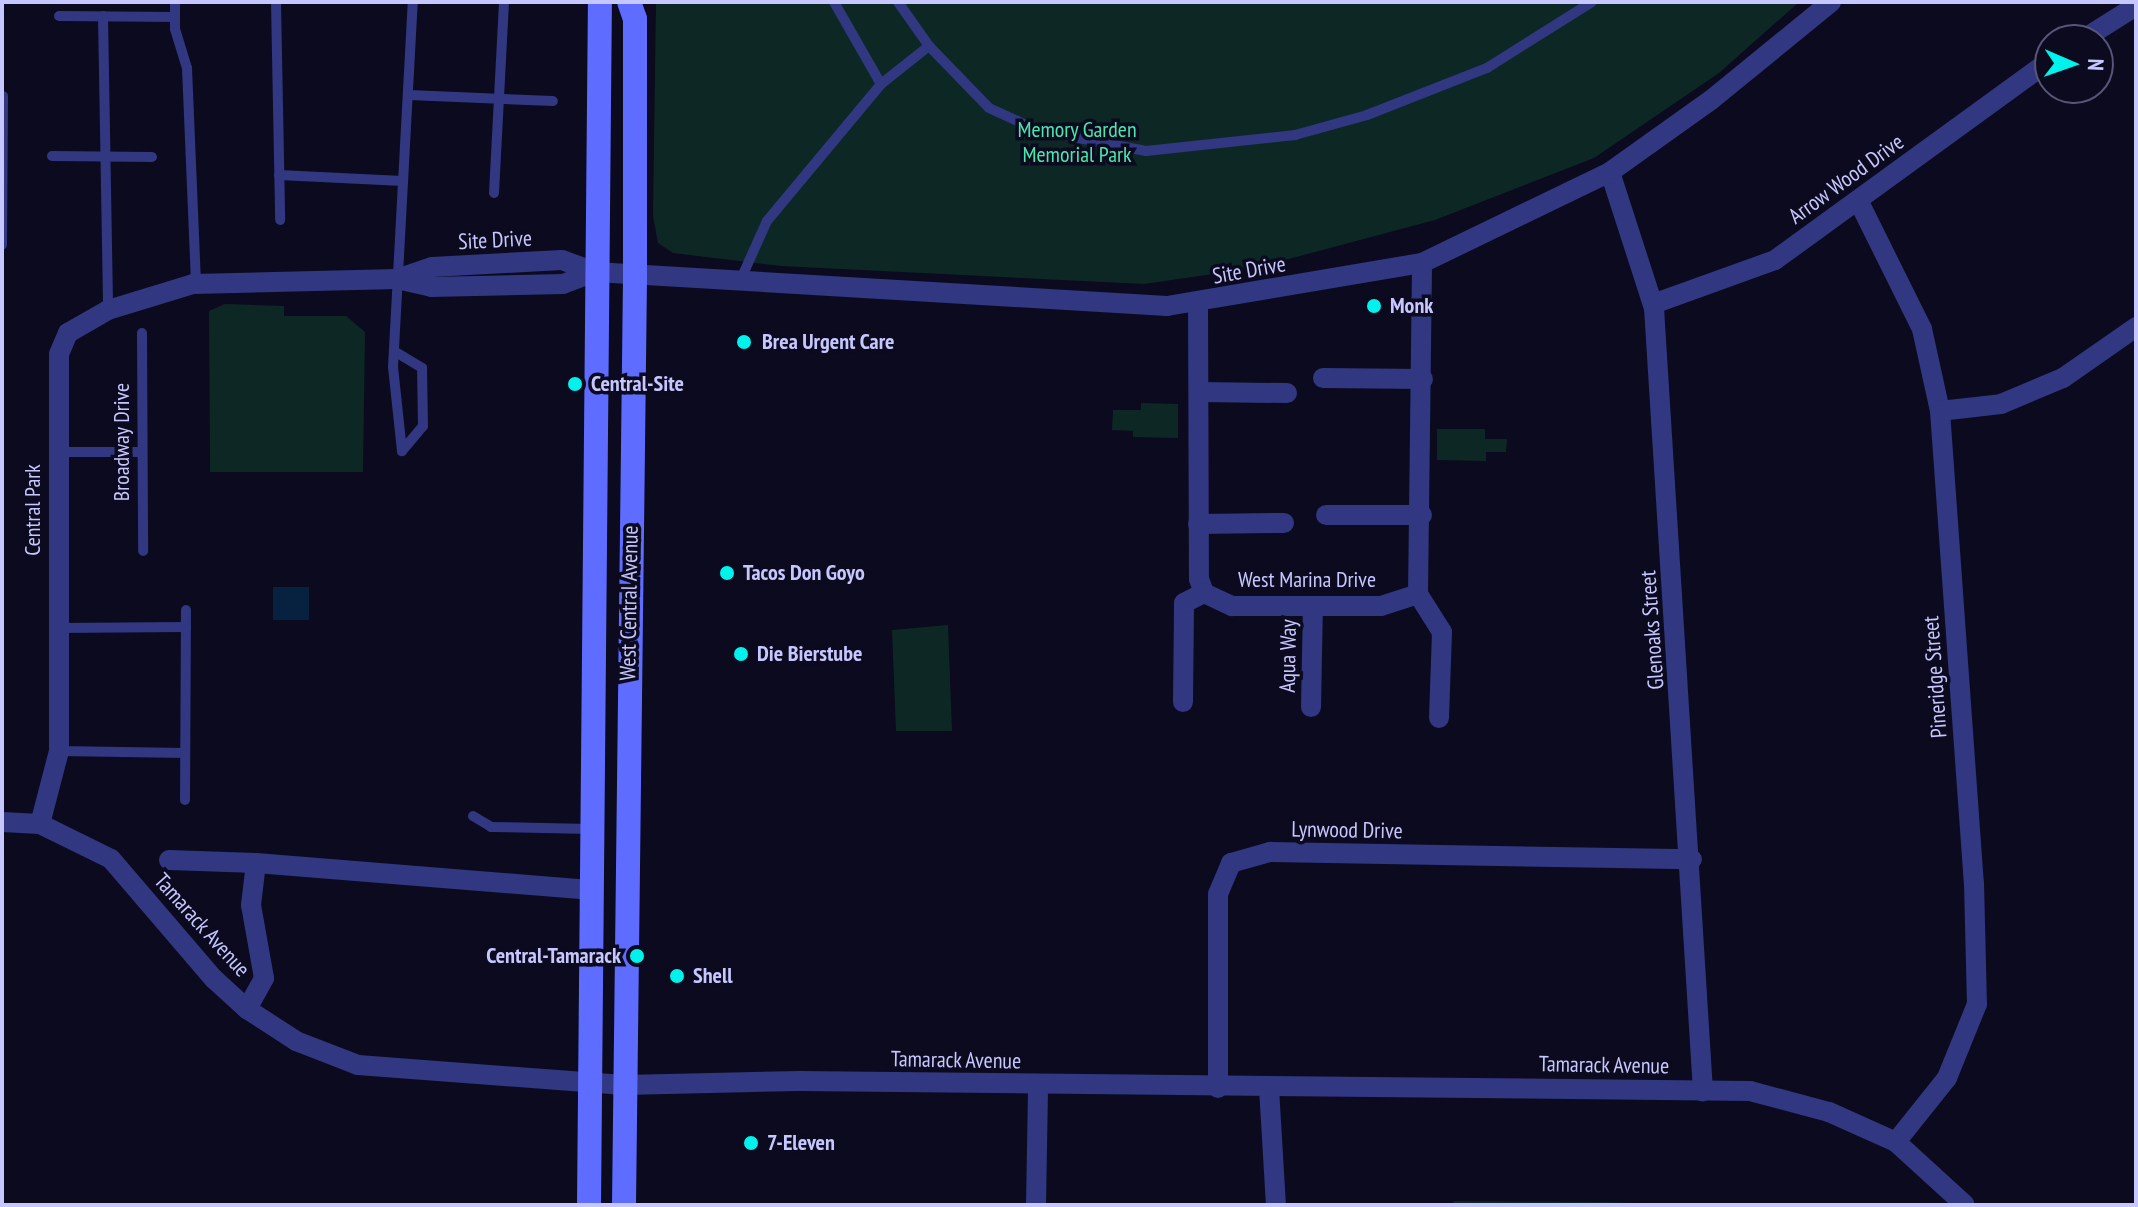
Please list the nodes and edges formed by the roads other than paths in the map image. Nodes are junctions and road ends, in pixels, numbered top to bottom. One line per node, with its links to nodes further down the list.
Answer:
1 (175, 2): 14 (lane)
2 (276, 2): 27 (lane)
3 (413, 2): 19 (lane)
4 (504, 2): 21 (lane)
5 (600, 2): 34 (main road, West Central Avenue)
6 (629, 2): 35 (main road, West Central Avenue)
7 (834, 2): 18 (lane)
8 (898, 2): 16 (lane)
9 (1592, 2): 16 (lane)
10 (1831, 2): 26 (street, Site Drive)
11 (2136, 6): 15 (street)
12 (59, 16): 13 (lane)
13 (103, 16): 14 (lane); 24 (lane)
14 (175, 17): 38 (lane)
15 (2107, 24)
16 (929, 46): 18 (lane)
17 (2034, 72): 30 (street, Arrow Wood Drive)
18 (881, 84): 37 (lane)
19 (409, 95): 21 (lane); 28 (lane)
20 (2, 97): 32 (lane)
21 (499, 98): 22 (lane); 29 (lane)
22 (553, 101)
23 (52, 156): 24 (lane)
24 (103, 157): 25 (lane); 41 (lane)
25 (152, 157)
26 (1610, 172): 33 (street, Site Drive); 40 (street, Glenoaks Street)
27 (279, 175): 28 (lane); 31 (lane)
28 (403, 181): 36 (lane)
29 (494, 193)
30 (1859, 202): 40 (street, Arrow Wood Drive); 49 (street, Pineridge Street)
31 (280, 220)
32 (2, 245)
33 (1422, 263): 39 (street, Site Drive); 46 (street)
34 (595, 272): 35 (street, Site Drive); 36 (street, Site Drive); 72 (main road, West Central Avenue)
35 (635, 273): 37 (street, Site Drive); 79 (main road, West Central Avenue)
36 (397, 279): 38 (street, Site Drive); 44 (lane)
37 (740, 281): 39 (street, Site Drive)
38 (196, 284): 41 (street, Central Park)
39 (1198, 304): 47 (street)
40 (1653, 304): 73 (street, Glenoaks Street)
41 (108, 310): 50 (street, Central Park)
42 (2136, 327): 49 (street)
43 (142, 333): 51 (lane, Broadway Drive)
44 (394, 351): 44 (lane)
45 (1323, 378): 46 (street)
46 (1423, 379): 53 (street)
47 (1199, 392): 48 (street); 55 (street)
48 (1287, 393)
49 (1940, 411): 84 (street, Pineridge Street)
50 (58, 452): 51 (lane); 62 (street, Central Park)
51 (141, 452): 56 (lane, Broadway Drive)
52 (1326, 515): 53 (street)
53 (1422, 515): 58 (street)
54 (1284, 523): 55 (street)
55 (1198, 524): 57 (street)
56 (143, 551)
57 (1204, 593): 59 (street, West Marina Drive); 63 (street)
58 (1418, 594): 59 (street, West Marina Drive); 65 (street)
59 (1313, 606): 64 (street, Aqua Way)
60 (186, 610): 61 (lane)
61 (186, 627): 62 (lane); 67 (lane)
62 (57, 628): 66 (street, Central Park)
63 (1183, 702)
64 (1311, 707)
65 (1439, 718)
66 (59, 751): 67 (lane); 71 (street, Central Park)
67 (185, 753): 68 (lane)
68 (185, 800)
69 (473, 816): 72 (lane)
70 (2, 822): 71 (street, Tamarack Avenue)
71 (40, 824): 77 (street, Tamarack Avenue)
72 (594, 829): 76 (main road, West Central Avenue)
73 (1692, 859): 81 (street, Lynwood Drive); 83 (street, Glenoaks Street)
74 (169, 860): 75 (street)
75 (256, 863): 76 (street); 77 (street)
76 (593, 890): 78 (main road, West Central Avenue)
77 (247, 1009): 78 (street, Tamarack Avenue)
78 (591, 1082): 79 (street, Tamarack Avenue); 85 (main road, West Central Avenue)
79 (624, 1085): 80 (street, Tamarack Avenue); 86 (main road, West Central Avenue)
80 (1038, 1085): 81 (street, Tamarack Avenue); 87 (street)
81 (1218, 1088): 82 (street, Tamarack Avenue)
82 (1269, 1088): 83 (street, Tamarack Avenue); 88 (street)
83 (1703, 1091): 84 (street, Tamarack Avenue)
84 (1896, 1142): 89 (street, Tamarack Avenue)
85 (589, 1205)
86 (624, 1205)
87 (1036, 1205)
88 (1276, 1205)
89 (1965, 1205)

